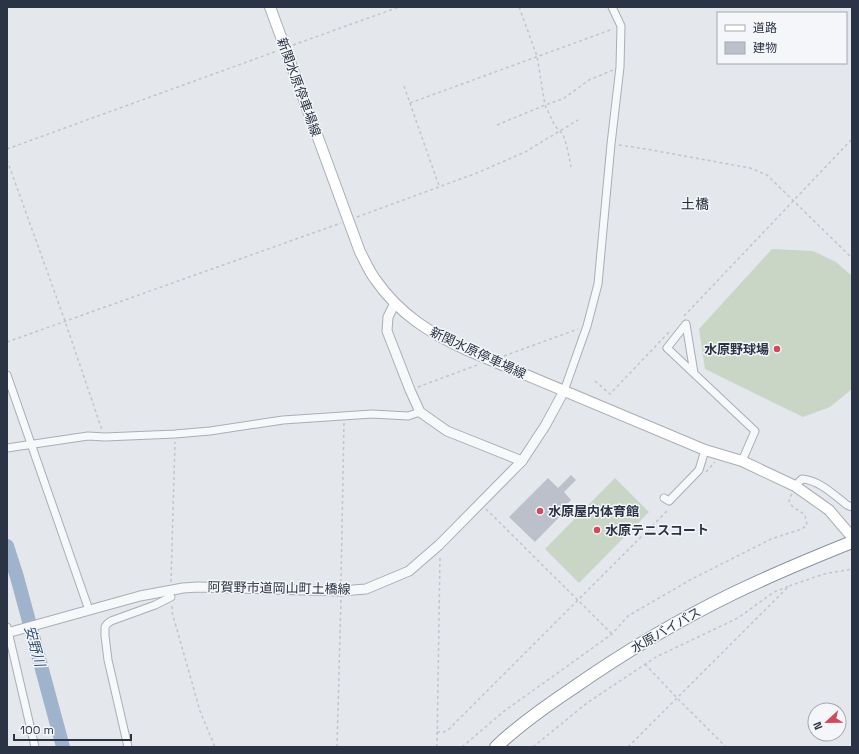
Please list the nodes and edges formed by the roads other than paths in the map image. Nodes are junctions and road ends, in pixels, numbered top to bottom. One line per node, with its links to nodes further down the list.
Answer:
1 (270, 7): 3 (main road, 新関水原停車場線)
2 (612, 7): 6 (street)
3 (395, 302): 6 (main road, 新関水原停車場線); 7 (street)
4 (694, 373): 4 (street); 12 (street)
5 (7, 375): 8 (street)
6 (564, 391): 10 (main road, 新関水原停車場線); 11 (street, 阿賀野市道岡山町土橋線)
7 (420, 412): 8 (street); 11 (street)
8 (30, 444): 9 (street); 19 (street)
9 (7, 448)
10 (705, 450): 12 (main road, 新関水原停車場線); 14 (street)
11 (522, 461): 18 (street, 阿賀野市道岡山町土橋線)
12 (742, 461): 13 (main road, 新関水原停車場線)
13 (795, 486): 15 (street); 16 (main road, 新関水原停車場線)
14 (664, 498)
15 (852, 507)
16 (852, 537)
17 (852, 542): 23 (highway, 水原バイパス)
18 (171, 593): 19 (street, 阿賀野市道岡山町土橋線); 22 (street)
19 (89, 610): 20 (street, 阿賀野市道岡山町土橋線)
20 (8, 631): 21 (street)
21 (35, 747)
22 (128, 747)
23 (496, 747)

